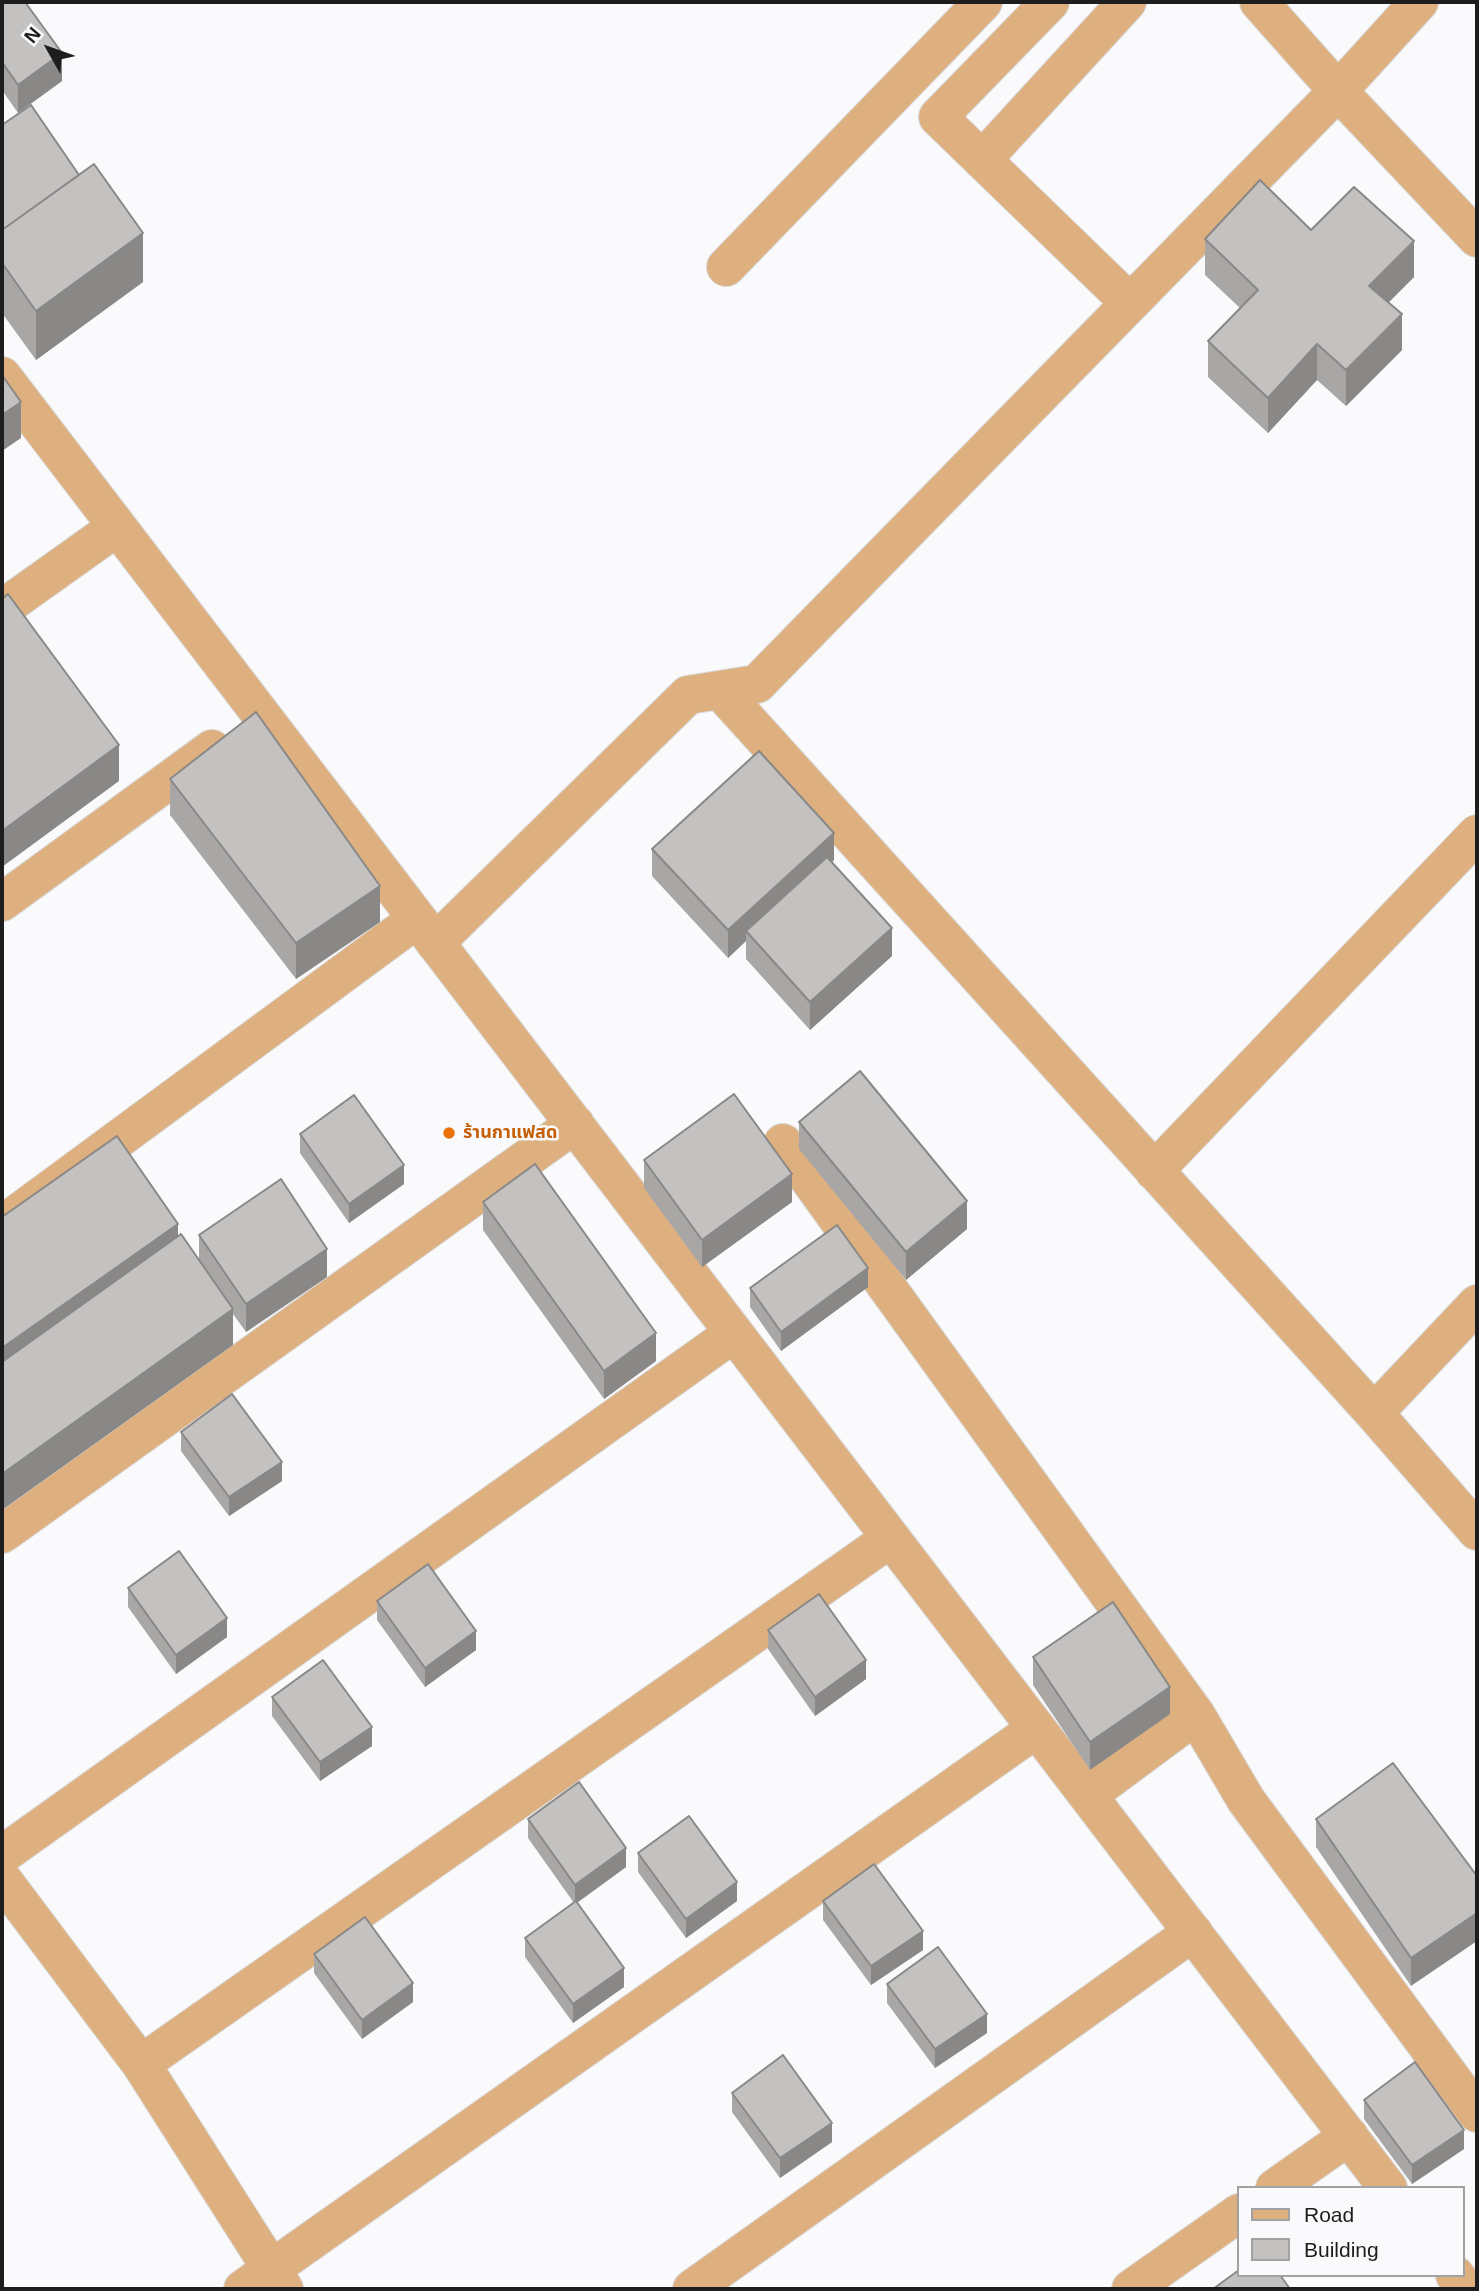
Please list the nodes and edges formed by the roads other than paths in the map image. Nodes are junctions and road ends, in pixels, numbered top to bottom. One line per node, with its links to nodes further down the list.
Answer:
1 (983, 2): 9 (street)
2 (1050, 2): 7 (street)
3 (1127, 2): 7 (street)
4 (1259, 2): 6 (street)
5 (1419, 2): 6 (street)
6 (1338, 91): 8 (street); 10 (street)
7 (982, 160): 10 (street)
8 (1477, 238)
9 (726, 267)
10 (1130, 303): 14 (street)
11 (2, 376): 12 (street)
12 (117, 527): 13 (street); 15 (street)
13 (2, 609)
14 (720, 690): 18 (street); 21 (street)
15 (260, 714): 17 (street); 18 (street)
16 (1477, 834): 21 (street)
17 (2, 902)
18 (426, 931): 19 (street); 22 (street)
19 (575, 1124): 24 (street); 27 (street)
20 (783, 1143): 29 (street)
21 (1154, 1171): 25 (street)
22 (2, 1226)
23 (1477, 1304): 25 (street)
24 (734, 1333): 28 (street); 32 (street)
25 (1374, 1413): 26 (street)
26 (1477, 1531)
27 (2, 1534)
28 (891, 1538): 30 (street); 35 (street)
29 (1196, 1715): 31 (street); 36 (street)
30 (1037, 1728): 31 (street); 41 (street)
31 (1088, 1795): 34 (street)
32 (2, 1855)
33 (2, 1879): 35 (street)
34 (1193, 1932): 37 (street); 42 (street)
35 (141, 2064): 41 (street)
36 (1477, 2113)
37 (1349, 2136): 38 (street); 39 (street)
38 (1278, 2186)
39 (1386, 2186)
40 (1238, 2214): 43 (street)
41 (265, 2283)
42 (692, 2289)
43 (1131, 2289)

